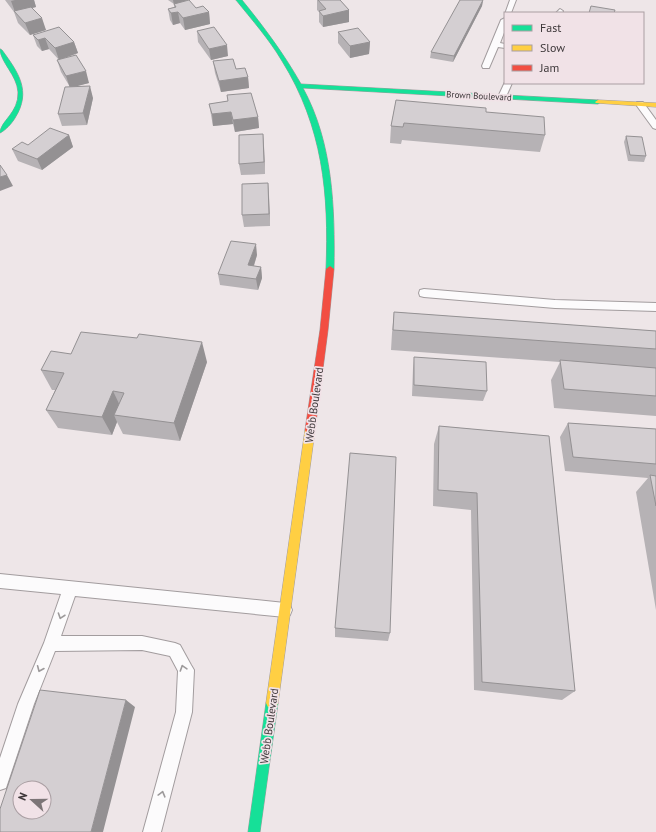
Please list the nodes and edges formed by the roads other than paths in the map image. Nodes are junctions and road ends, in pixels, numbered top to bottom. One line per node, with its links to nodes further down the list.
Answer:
1 (238, 0): 10 (street, Webb Boulevard)
2 (513, 0): 3 (lane)
3 (508, 12)
4 (504, 23): 5 (lane)
5 (496, 44): 6 (lane); 8 (lane)
6 (504, 46)
7 (0, 51): 15 (street)
8 (486, 66)
9 (508, 84): 11 (lane)
10 (301, 86): 11 (street, Brown Boulevard); 20 (street, Webb Boulevard)
11 (502, 97): 12 (street, Brown Boulevard)
12 (640, 104): 13 (street, Brown Boulevard); 14 (lane)
13 (656, 105)
14 (656, 126)
15 (0, 131)
16 (424, 293): 17 (lane)
17 (656, 307)
18 (0, 581): 19 (lane)
19 (70, 588): 20 (lane); 21 (lane, one-way to 21)
20 (285, 610): 24 (street, Webb Boulevard)
21 (51, 644): 22 (lane, one-way to 22); 23 (lane, one-way to 21)
22 (0, 782)
23 (152, 832)
24 (254, 832)

